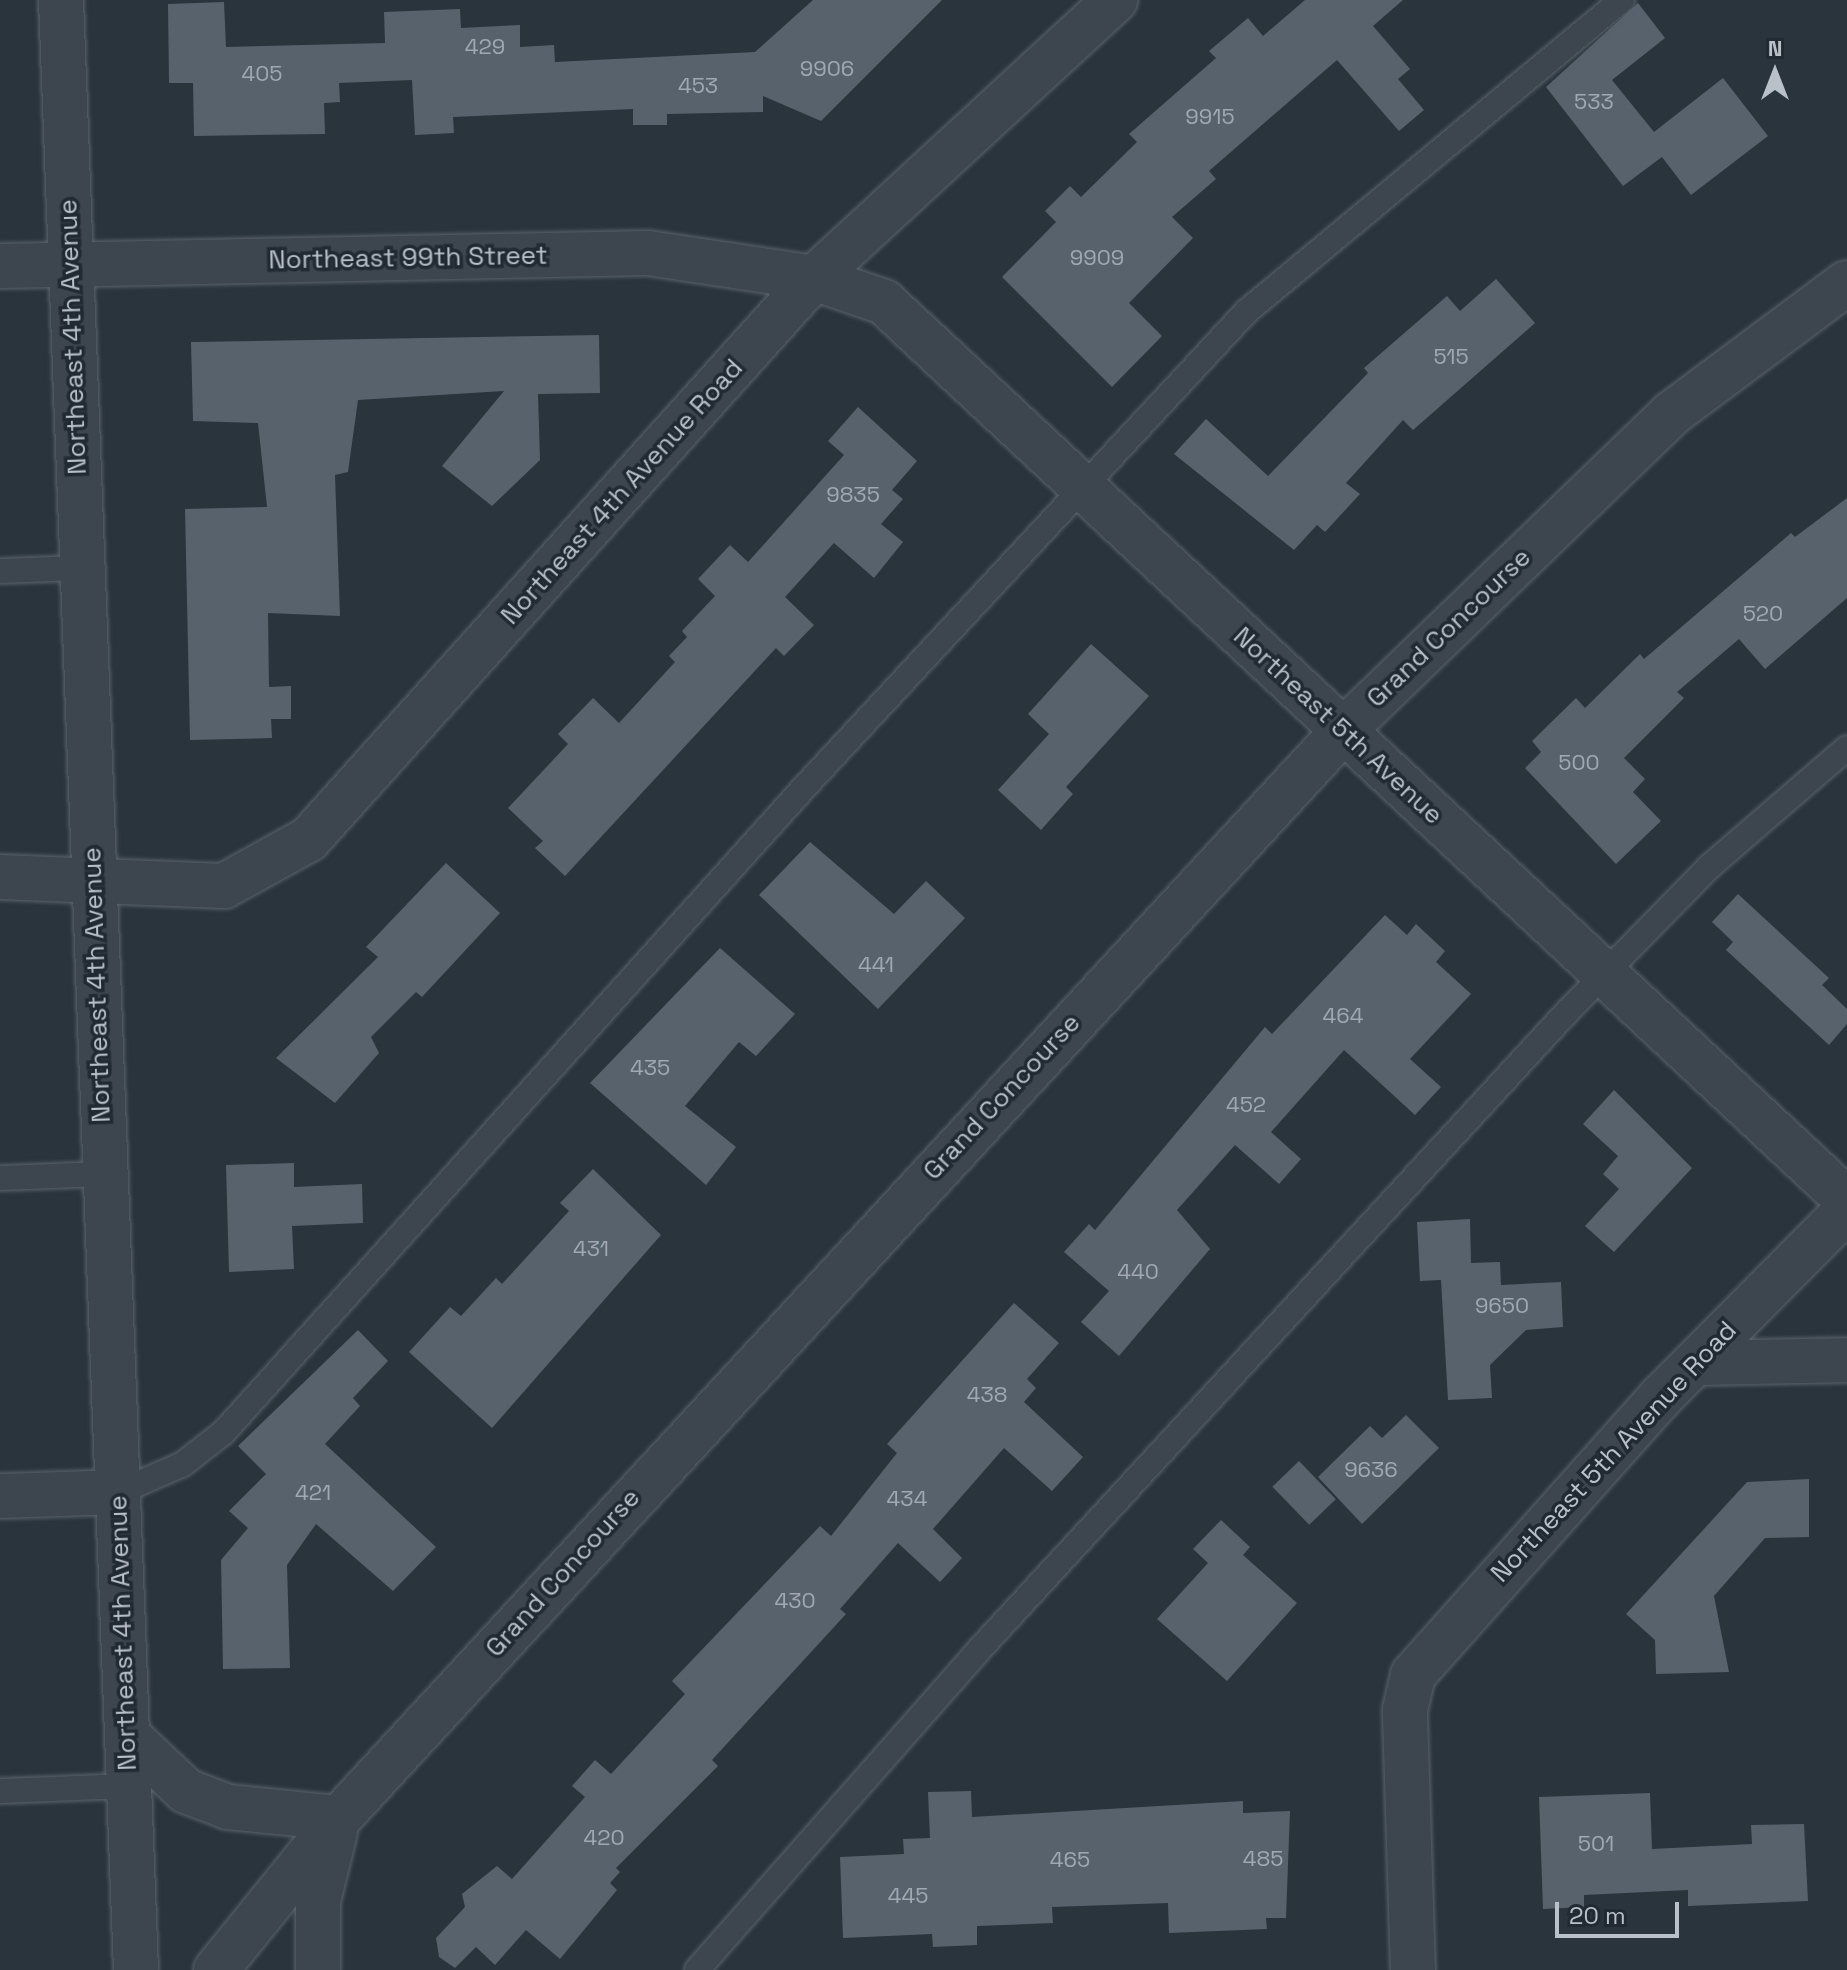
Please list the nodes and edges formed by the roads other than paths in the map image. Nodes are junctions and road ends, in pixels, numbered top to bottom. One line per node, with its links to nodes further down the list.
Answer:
1 (61, 0): 4 (street, Northeast 4th Avenue)
2 (1622, 0): 8 (lane)
3 (1104, 5): 6 (street, Northeast 4th Avenue Road)
4 (71, 265): 5 (street, Northeast 99th Street); 6 (street, Northeast 99th Street); 9 (street, Northeast 4th Avenue)
5 (0, 266)
6 (814, 278): 8 (street, Northeast 5th Avenue); 14 (street, Northeast 4th Avenue Road)
7 (1847, 283): 11 (street, Grand Concourse)
8 (1084, 488): 11 (street, Northeast 5th Avenue); 22 (lane)
9 (81, 568): 10 (lane); 14 (street, Northeast 4th Avenue)
10 (0, 571)
11 (1344, 730): 15 (street, Northeast 5th Avenue); 27 (street, Grand Concourse)
12 (1847, 748): 15 (lane)
13 (0, 877): 14 (street, Northeast 4th Avenue Road)
14 (92, 878): 16 (street, Northeast 4th Avenue)
15 (1600, 977): 18 (street, Northeast 5th Avenue); 31 (lane)
16 (105, 1174): 17 (lane); 22 (street, Northeast 4th Avenue)
17 (0, 1178)
18 (1847, 1200)
19 (1847, 1210): 21 (street, Northeast 5th Avenue Road)
20 (1847, 1360): 21 (street)
21 (1695, 1363): 32 (street, Northeast 5th Avenue Road)
22 (119, 1492): 23 (street); 24 (street, Northeast 4th Avenue)
23 (0, 1496)
24 (127, 1735): 25 (street, Northeast 4th Avenue); 27 (street)
25 (129, 1786): 26 (lane); 28 (street, Northeast 4th Avenue)
26 (0, 1791)
27 (339, 1818): 29 (street, Grand Concourse); 30 (street)
28 (136, 1970)
29 (216, 1970)
30 (318, 1970)
31 (697, 1970)
32 (1413, 1970)

